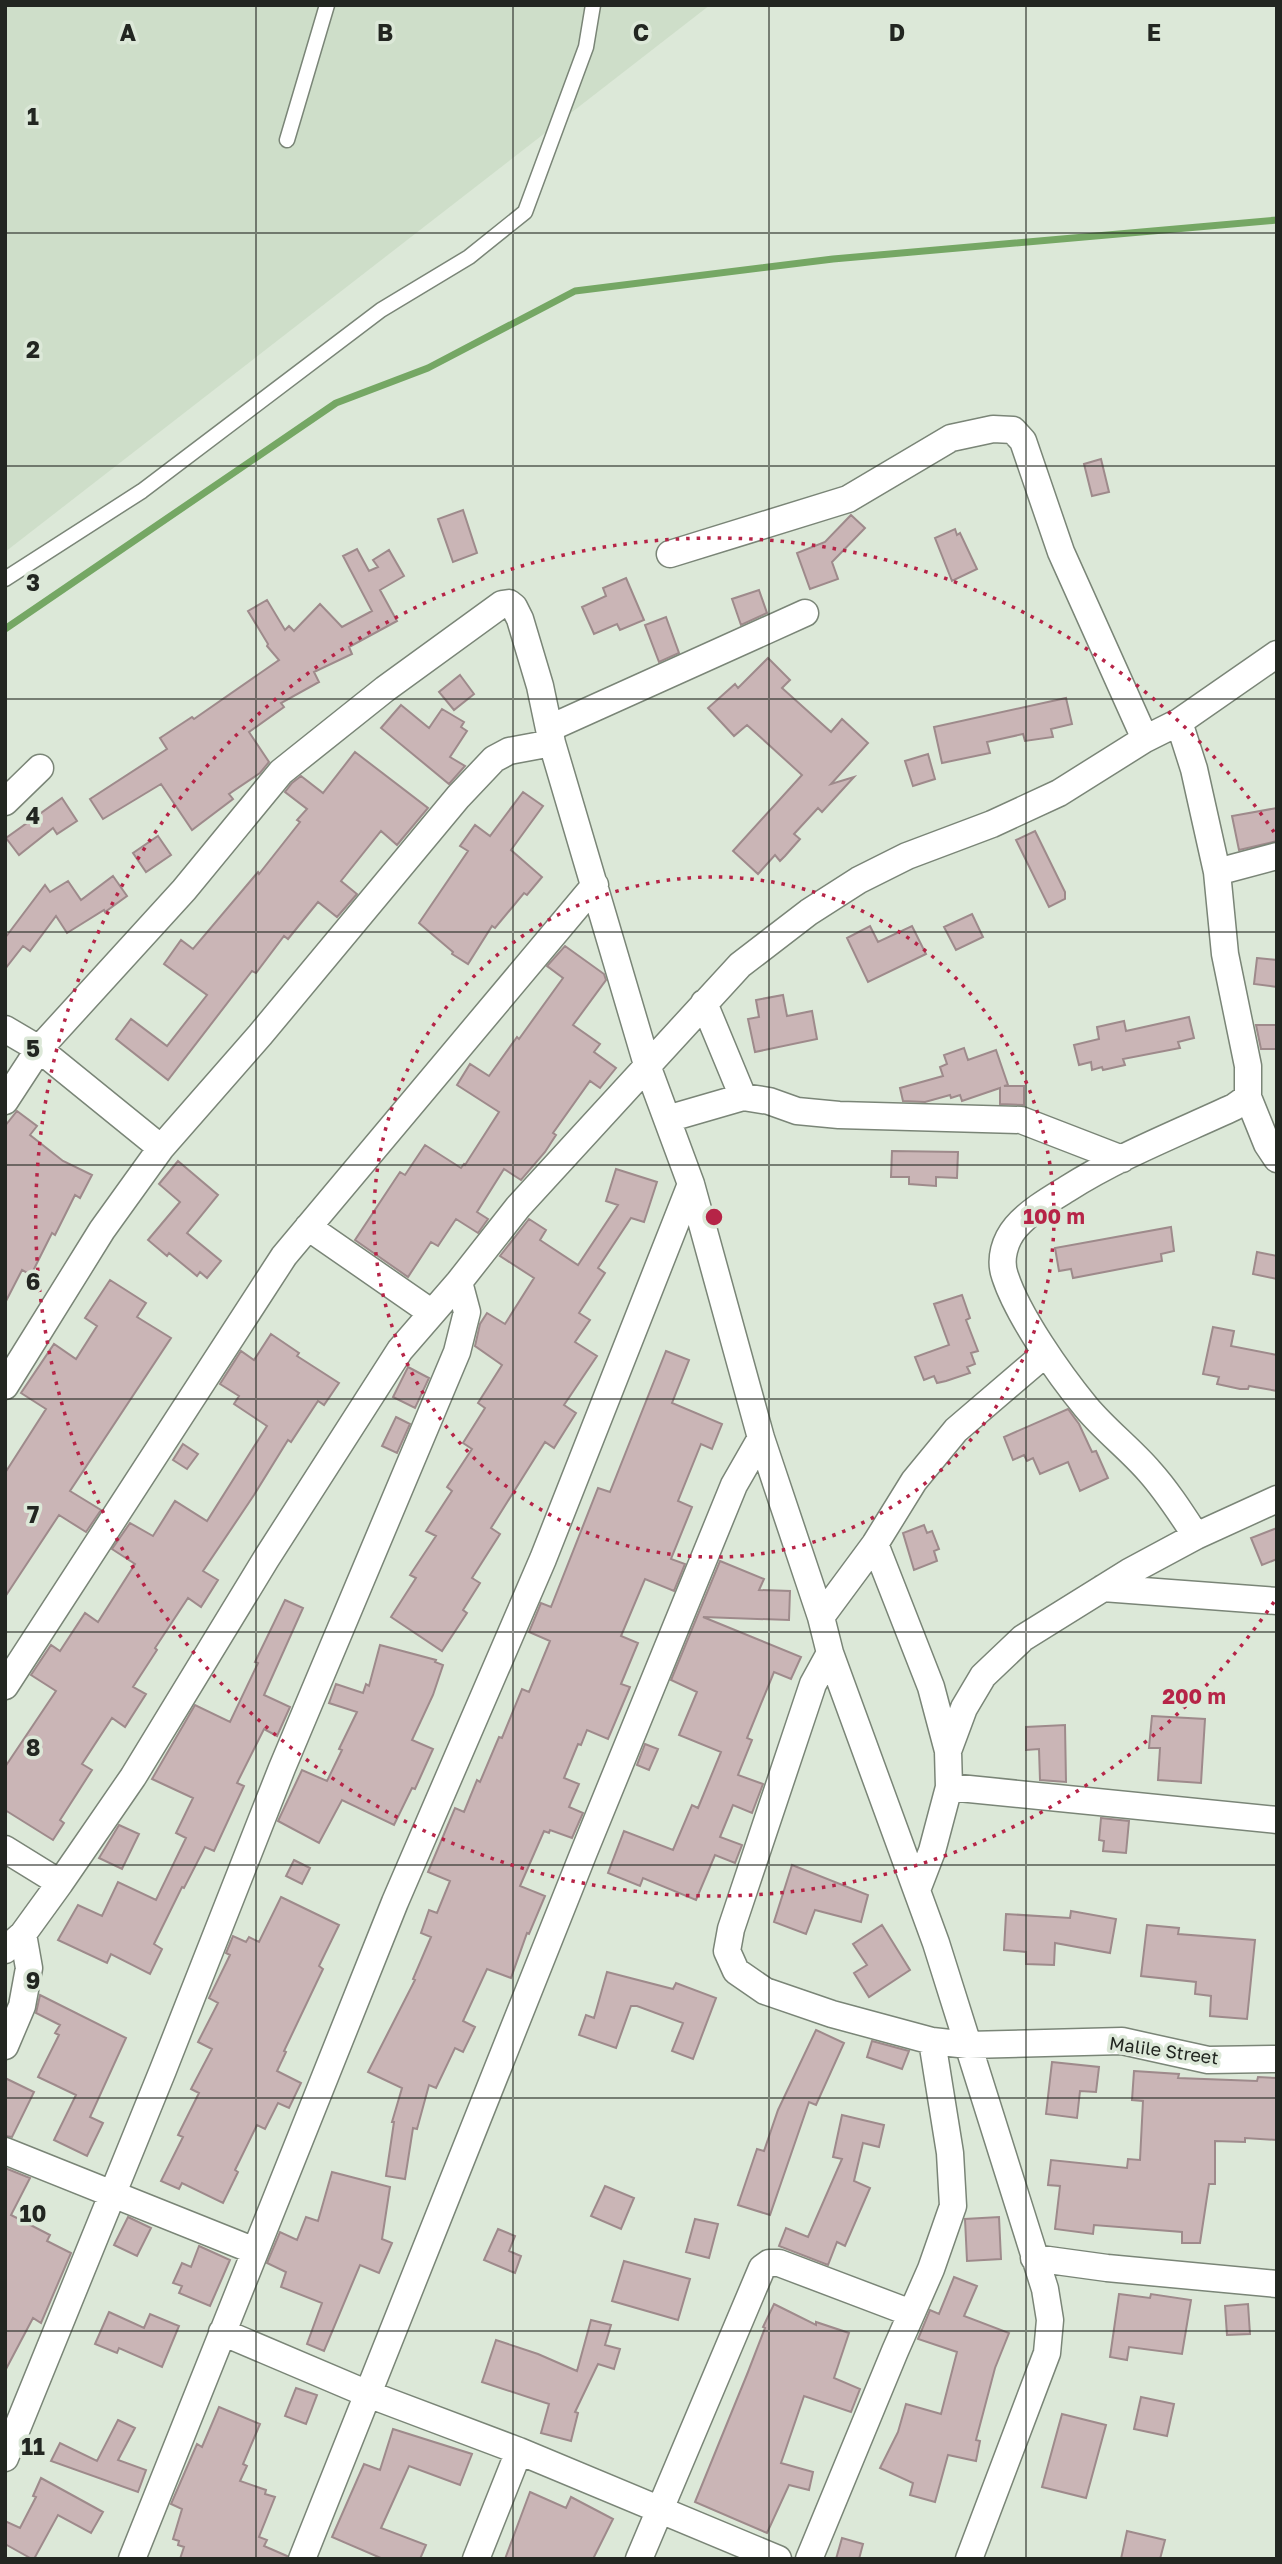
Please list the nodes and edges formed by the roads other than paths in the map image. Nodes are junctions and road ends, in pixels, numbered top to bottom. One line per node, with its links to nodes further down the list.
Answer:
1 (327, 5): 3 (lane)
2 (593, 5): 5 (lane)
3 (287, 140)
4 (670, 554): 10 (street)
5 (5, 579)
6 (805, 613): 9 (street)
7 (1277, 654): 8 (street)
8 (1179, 722): 10 (street); 14 (street)
9 (551, 736): 15 (street); 18 (street); 24 (street)
10 (1145, 739): 16 (street)
11 (40, 768): 12 (street)
12 (5, 802)
13 (1277, 856): 14 (street)
14 (1217, 872): 21 (street)
15 (595, 885): 19 (street); 28 (street)
16 (704, 1003): 19 (street); 20 (street)
17 (5, 1029): 18 (street)
18 (39, 1049): 22 (street); 24 (street)
19 (648, 1068): 23 (street); 29 (street)
20 (743, 1097): 23 (street); 25 (street)
21 (1248, 1097): 25 (street); 26 (street)
22 (5, 1101)
23 (667, 1119): 27 (street)
24 (161, 1148): 32 (street)
25 (1122, 1159): 31 (street)
26 (1277, 1159)
27 (691, 1184): 33 (street); 55 (street)
28 (308, 1227): 30 (street); 41 (street)
29 (459, 1282): 30 (street); 54 (street)
30 (432, 1313): 46 (street)
31 (1046, 1353): 35 (street); 36 (street)
32 (5, 1386)
33 (761, 1438): 39 (street); 60 (street)
34 (1277, 1499): 35 (street)
35 (1196, 1536): 37 (street)
36 (875, 1544): 39 (street); 42 (street)
37 (1103, 1588): 38 (street); 42 (street)
38 (1277, 1601)
39 (821, 1617): 40 (street)
40 (830, 1653): 47 (street); 49 (street, Malile Street)
41 (5, 1686)
42 (948, 1751): 43 (street)
43 (949, 1787): 44 (street); 47 (street)
44 (1277, 1821)
45 (5, 1849): 46 (street)
46 (60, 1883): 48 (street)
47 (918, 1890): 50 (street)
48 (14, 1942): 51 (street)
49 (932, 2042): 50 (street, Malile Street); 58 (street)
50 (968, 2045): 52 (street, Malile Street); 56 (street)
51 (5, 2046)
52 (1277, 2059)
53 (5, 2151): 54 (street)
54 (111, 2195): 55 (street); 62 (street)
55 (255, 2251): 59 (street)
56 (1034, 2258): 57 (street); 70 (street)
57 (1277, 2284)
58 (911, 2313): 63 (street); 69 (street)
59 (222, 2332): 60 (street); 64 (street)
60 (368, 2394): 61 (street); 65 (street)
61 (519, 2451): 63 (street); 66 (street)
62 (5, 2458)
63 (658, 2511): 67 (street); 68 (street)
64 (132, 2559)
65 (303, 2559)
66 (476, 2559)
67 (639, 2559)
68 (778, 2559)
69 (809, 2559)
70 (969, 2559)

